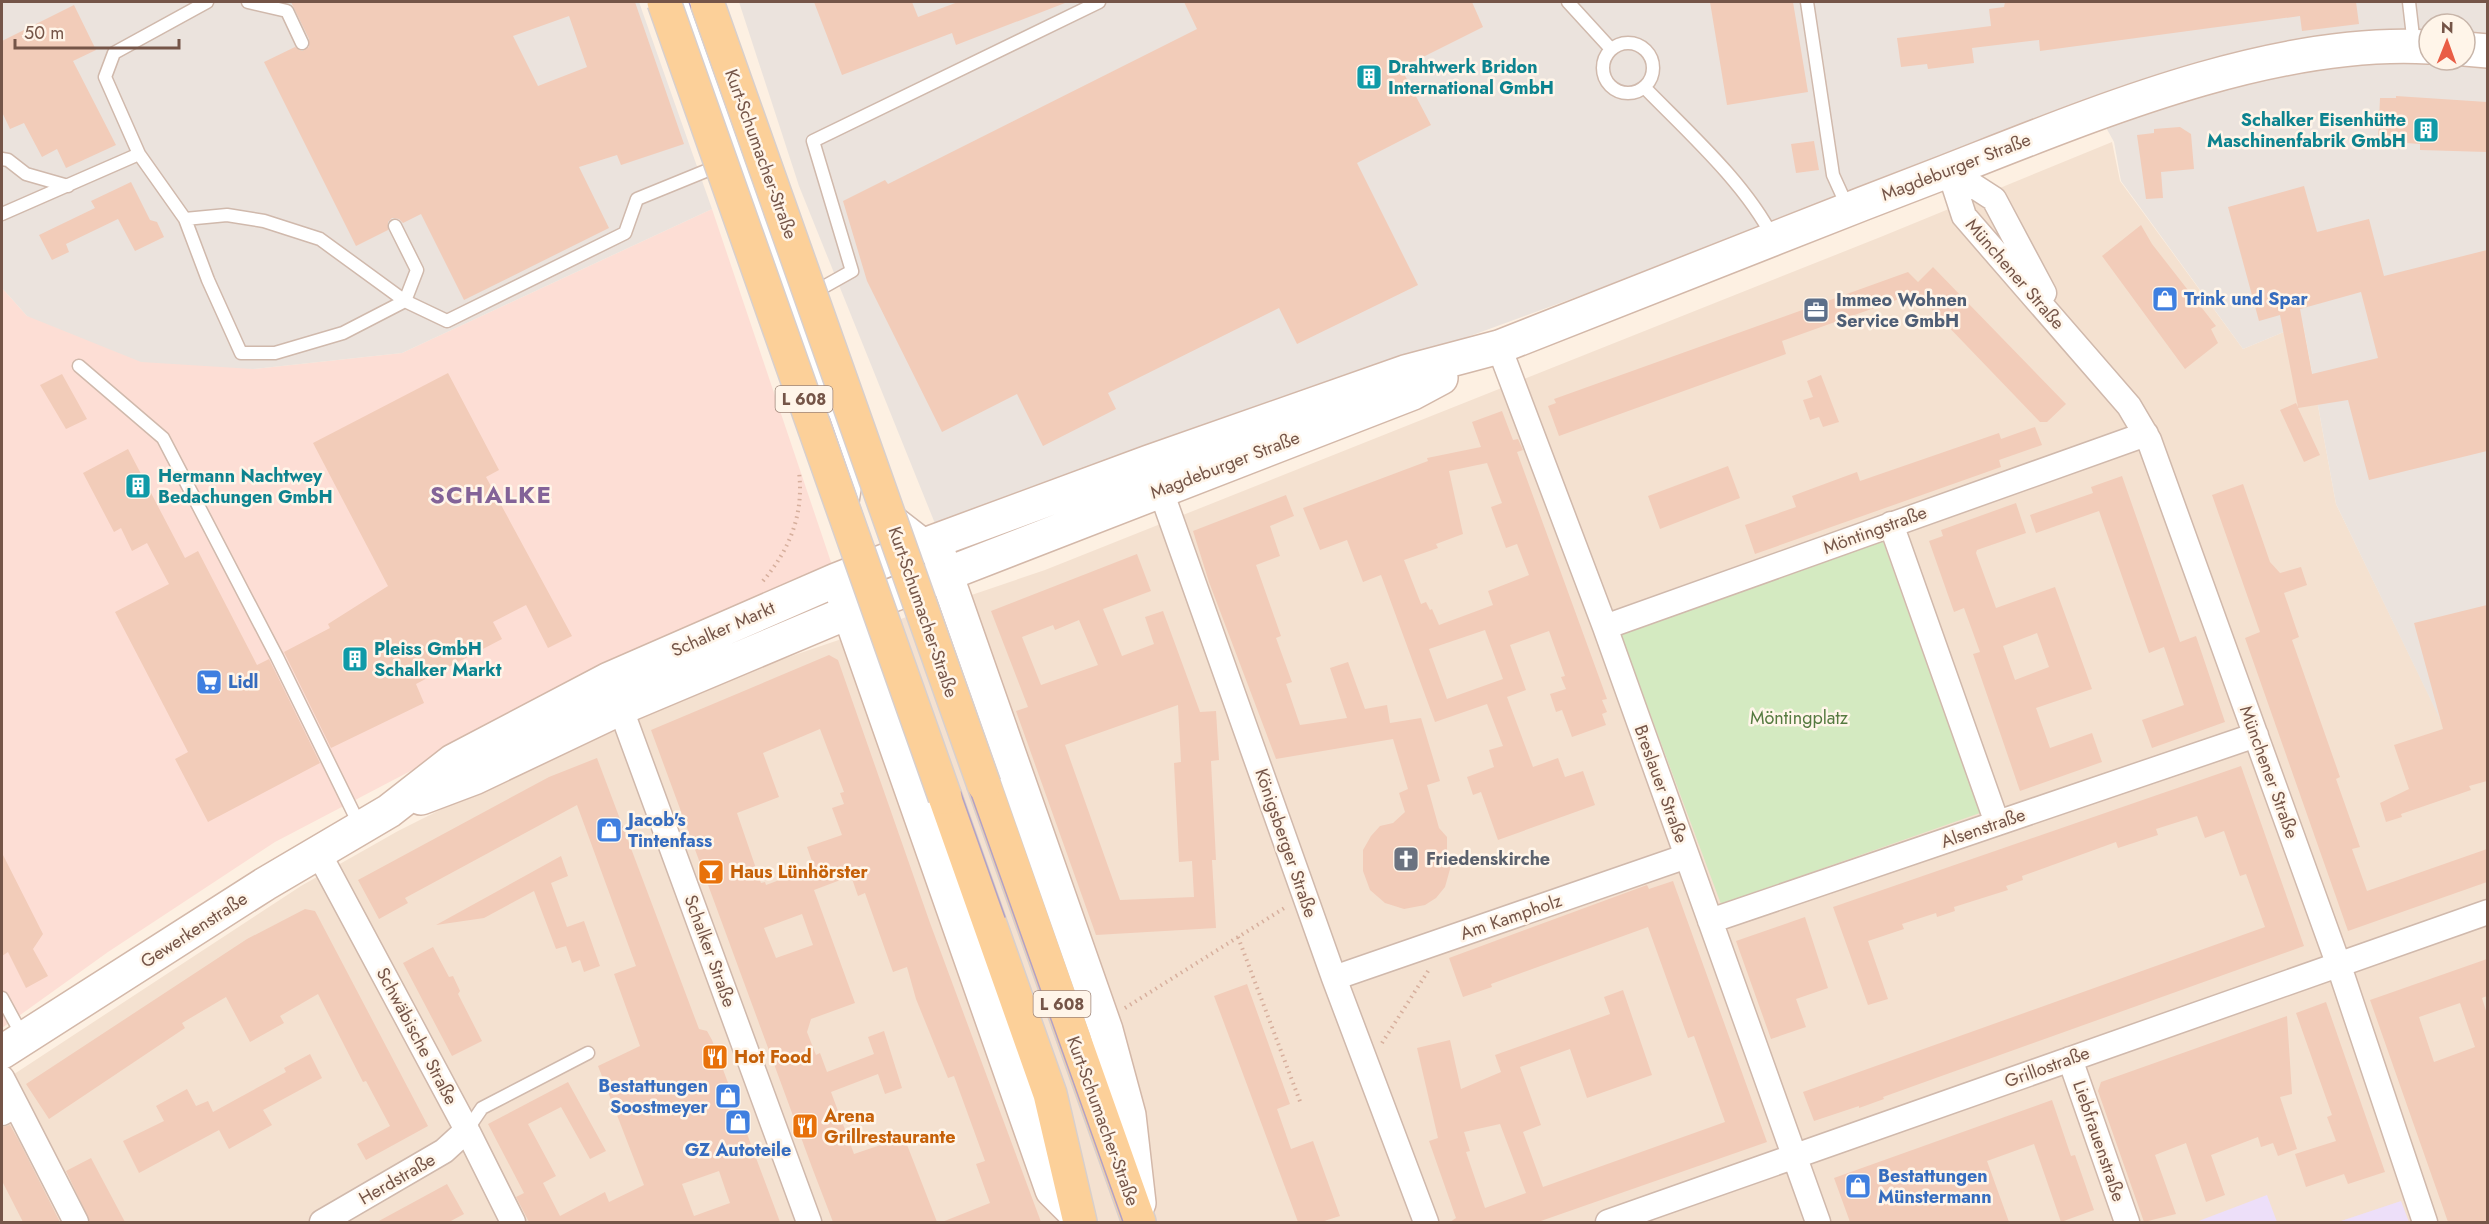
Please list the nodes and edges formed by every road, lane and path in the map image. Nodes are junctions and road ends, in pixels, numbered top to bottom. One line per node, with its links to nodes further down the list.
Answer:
1 (207, 2): 15 (lane)
2 (248, 2): 11 (lane)
3 (664, 2): 66 (main road, L 608, bridge)
4 (684, 2): 16 (lane)
5 (707, 2): 71 (main road, Kurt-Schumacher-Straße / L 608, bridge)
6 (1100, 2): 26 (lane)
7 (1568, 2): 13 (lane)
8 (1807, 2): 20 (lane)
9 (2409, 2): 10 (lane)
10 (2417, 30)
11 (302, 43)
12 (2417, 47): 18 (street, Magdeburger Straße)
13 (1611, 49): 14 (lane); 14 (lane)
14 (1645, 88): 24 (lane)
15 (139, 154): 19 (lane); 22 (lane)
16 (740, 157): 25 (lane); 26 (lane)
17 (2, 159): 19 (lane)
18 (1949, 170): 20 (street, Magdeburger Straße); 27 (street, Münchener Straße); 27 (street, Münchener Straße)
19 (68, 186): 21 (lane)
20 (1848, 209): 24 (street, Magdeburger Straße)
21 (2, 214)
22 (185, 219): 25 (lane); 25 (lane)
23 (395, 226): 25 (lane)
24 (1773, 239): 28 (street, Magdeburger Straße)
25 (405, 301)
26 (794, 303): 33 (lane)
27 (2074, 341): 30 (street, Münchener Straße)
28 (1499, 347): 32 (street, Magdeburger Straße); 41 (street, Breslauer Straße)
29 (78, 366): 45 (lane)
30 (2146, 434): 34 (street, Möntingstraße); 43 (street, Münchener Straße)
31 (799, 468): 39 (path)
32 (1155, 475): 35 (street, Magdeburger Straße); 38 (street, Magdeburger Straße); 48 (street, Königsberger Straße)
33 (856, 481): 35 (lane); 36 (lane)
34 (1891, 525): 41 (street, Möntingstraße); 44 (street)
35 (935, 541): 37 (street, Schalker Markt); 38 (street, Kurt-Schumacher-Straße)
36 (843, 547)
37 (838, 574): 40 (street); 42 (street, Schalker Markt)
38 (946, 575): 40 (street, Schalker Markt); 56 (street, Kurt-Schumacher-Straße)
39 (763, 581)
40 (849, 612): 42 (street, Schalker Markt); 66 (street)
41 (1605, 627): 47 (street, Breslauer Straße)
42 (615, 694): 45 (street, Gewerkenstraße); 70 (street, Schalker Straße)
43 (2256, 735): 44 (street, Alsenstraße); 53 (street, Münchener Straße)
44 (1997, 823): 50 (street, Alsenstraße)
45 (361, 827): 46 (street, Gewerkenstraße)
46 (318, 852): 57 (street, Gewerkenstraße); 64 (street, Schwäbische Straße)
47 (1687, 856): 50 (street, Breslauer Straße); 52 (street, Am Kampholz)
48 (1305, 895): 51 (path); 54 (street, Königsberger Straße)
49 (2487, 912): 53 (street, Grillostraße)
50 (1710, 921): 65 (street, Breslauer Straße)
51 (1238, 937): 56 (path); 62 (path)
52 (1448, 939): 54 (street, Am Kampholz); 60 (path)
53 (2338, 963): 59 (street, Grillostraße); 76 (street, Münchener Straße)
54 (1334, 978): 60 (street, Königsberger Straße)
55 (2, 998): 57 (lane)
56 (1104, 1022): 71 (street, Kurt-Schumacher-Straße)
57 (13, 1045)
58 (588, 1053): 64 (lane)
59 (2070, 1059): 65 (street, Grillostraße); 75 (street, Liebfrauenstraße)
60 (1367, 1066): 72 (street, Königsberger Straße)
61 (2, 1078): 63 (street)
62 (1301, 1104)
63 (9, 1109): 67 (street)
64 (467, 1130): 68 (street, Herdstraße); 69 (street, Schwäbische Straße)
65 (1796, 1158): 73 (street, Grillostraße); 74 (street, Breslauer Straße)
66 (1079, 1219)
67 (76, 1222)
68 (322, 1222)
69 (513, 1222)
70 (809, 1222)
71 (1140, 1222)
72 (1426, 1222)
73 (1608, 1222)
74 (1818, 1222)
75 (2127, 1222)
76 (2425, 1222)

